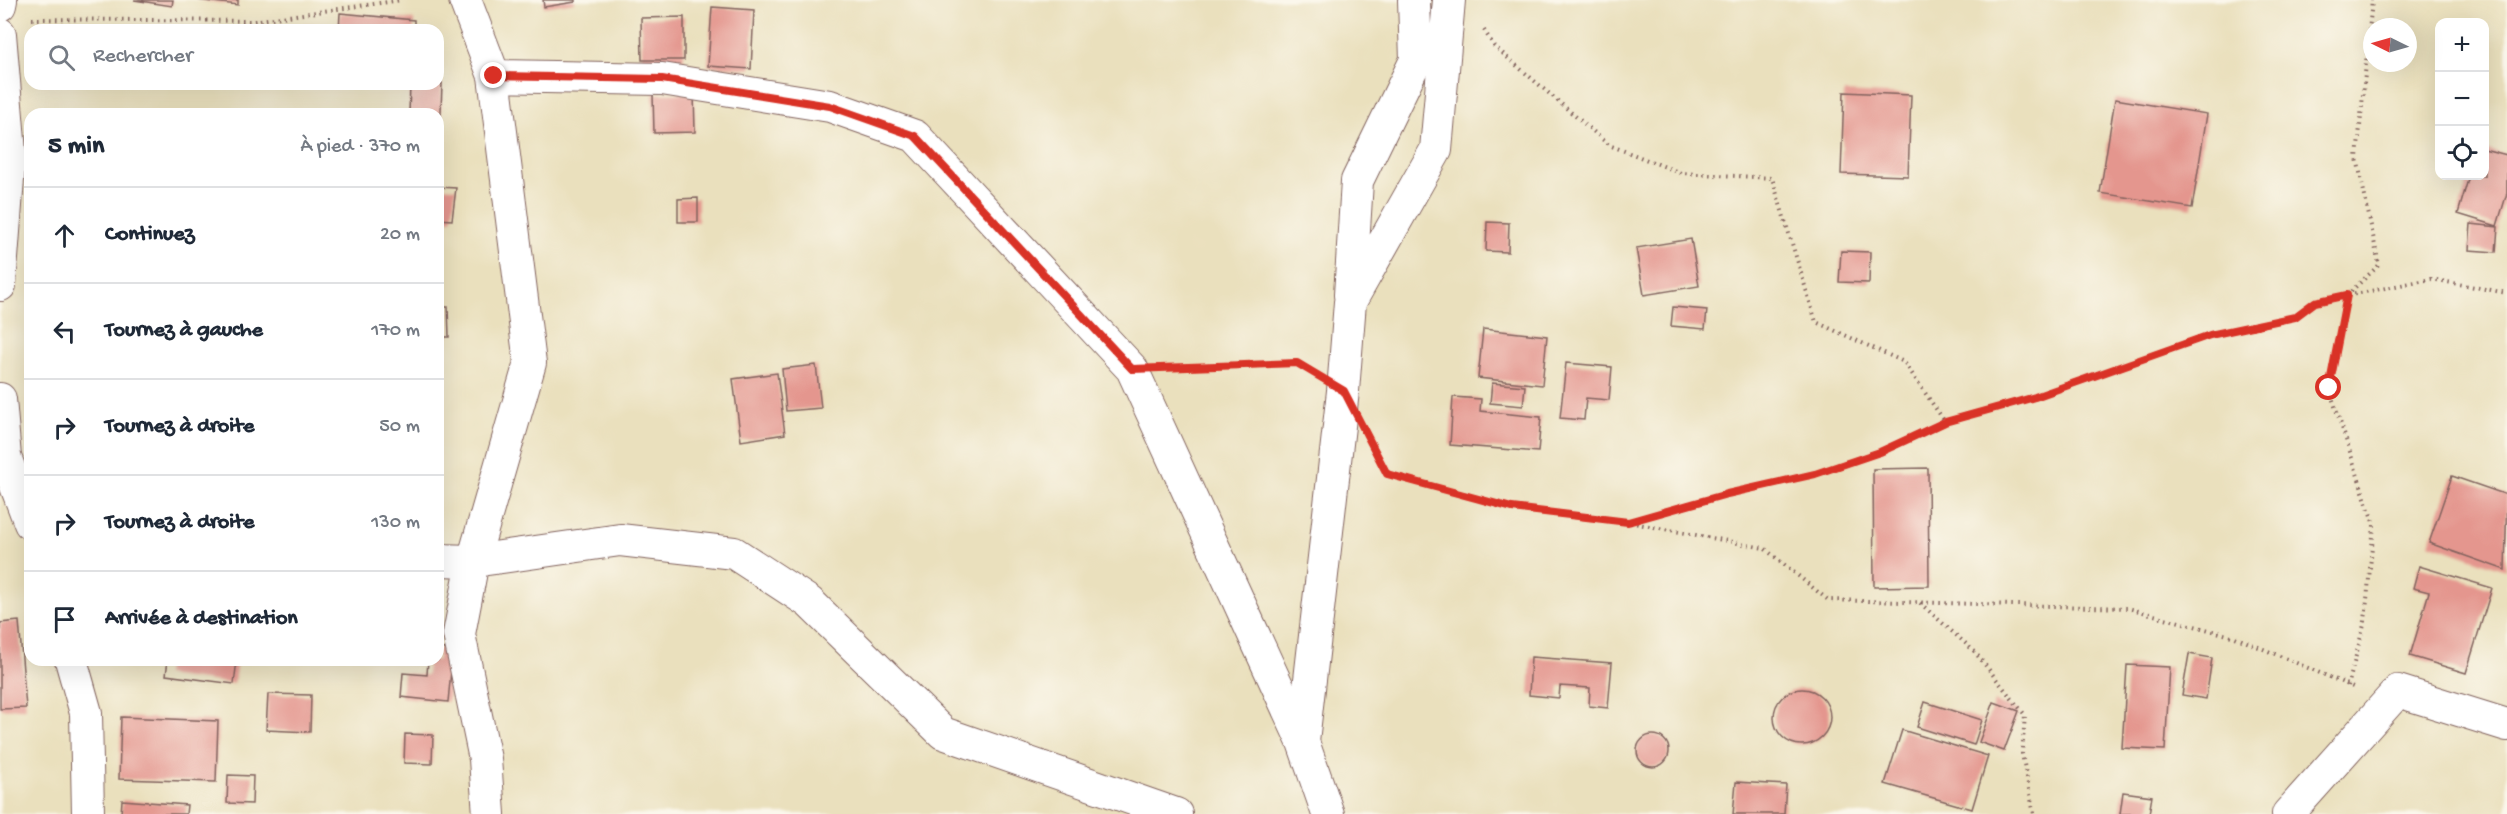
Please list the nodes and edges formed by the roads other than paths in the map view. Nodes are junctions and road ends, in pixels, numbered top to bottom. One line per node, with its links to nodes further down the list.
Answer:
1 (465, 0): 5 (street)
2 (1414, 0): 7 (street)
3 (1449, 0): 7 (street)
4 (6, 15): 6 (street)
5 (494, 76): 11 (street); 14 (street)
6 (0, 285)
7 (1350, 302): 14 (street)
8 (0, 399): 9 (street)
9 (24, 507)
10 (444, 560): 11 (street)
11 (473, 561): 16 (street); 17 (street)
12 (73, 666): 15 (street)
13 (2507, 725): 19 (street)
14 (1303, 742): 18 (street)
15 (88, 814)
16 (489, 814)
17 (1176, 814)
18 (1328, 814)
19 (2288, 814)

